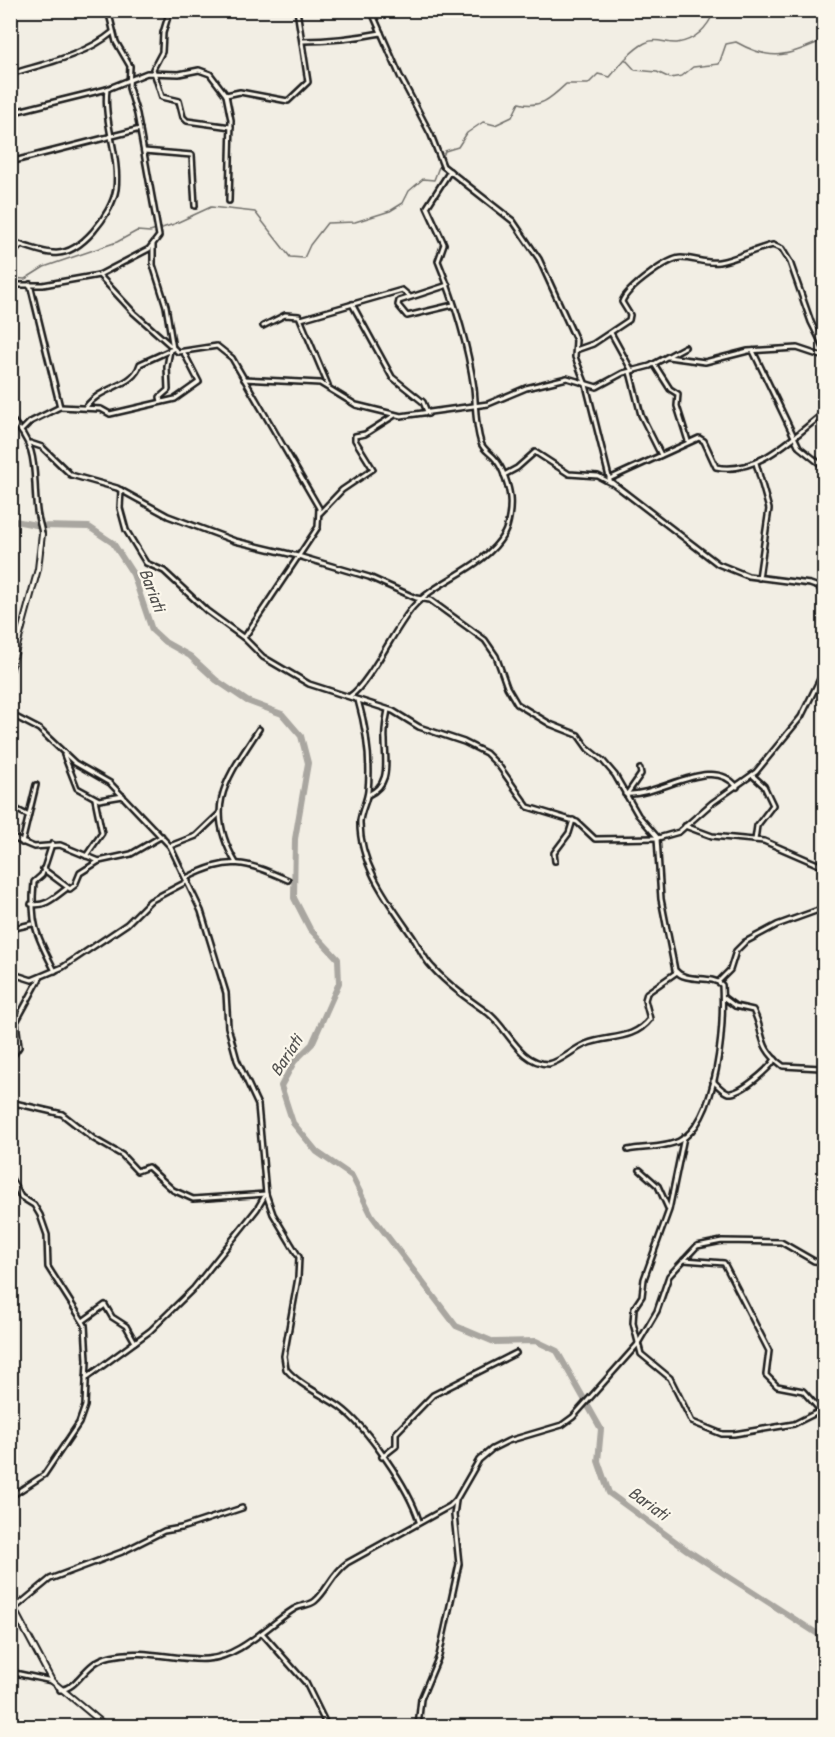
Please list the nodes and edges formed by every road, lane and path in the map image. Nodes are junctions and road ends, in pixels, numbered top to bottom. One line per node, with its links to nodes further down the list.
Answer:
1 (108, 10): 5 (street)
2 (170, 10): 9 (street)
3 (297, 10): 7 (street)
4 (371, 10): 6 (street)
5 (113, 33): 8 (street); 10 (street)
6 (382, 33): 7 (street); 19 (street)
7 (303, 41): 12 (street)
8 (10, 74)
9 (156, 75): 10 (street); 12 (street); 14 (street)
10 (129, 82): 11 (street); 15 (street)
11 (107, 89): 13 (street); 16 (street)
12 (226, 95): 14 (street)
13 (10, 113)
14 (231, 127): 20 (street)
15 (140, 129): 16 (street); 17 (street)
16 (112, 135): 18 (street); 23 (street)
17 (144, 151): 21 (street); 24 (street)
18 (10, 162)
19 (450, 171): 29 (street); 39 (street)
20 (230, 201)
21 (195, 206)
22 (10, 238): 23 (street)
23 (21, 245): 25 (street)
24 (153, 245): 26 (street); 38 (street)
25 (10, 256)
26 (99, 275): 27 (street); 38 (street)
27 (30, 284): 28 (street); 51 (street)
28 (10, 285)
29 (448, 285): 30 (street); 32 (street)
30 (410, 296): 31 (street); 32 (street)
31 (352, 304): 33 (street); 54 (street)
32 (453, 305): 50 (street)
33 (301, 319): 34 (street); 48 (street)
34 (263, 326)
35 (611, 333): 37 (street); 39 (street); 45 (street)
36 (685, 347): 42 (street)
37 (825, 348)
38 (172, 350): 41 (street); 49 (street); 52 (street)
39 (576, 350): 47 (street)
40 (753, 351): 42 (street); 43 (street); 58 (street)
41 (184, 353): 46 (street); 49 (street)
42 (667, 357): 44 (street)
43 (825, 357)
44 (654, 364): 45 (street); 59 (street)
45 (631, 371): 47 (street); 61 (street)
46 (244, 379): 48 (street); 68 (street)
47 (586, 385): 50 (street); 65 (street)
48 (328, 386): 55 (street)
49 (161, 402): 52 (street)
50 (475, 405): 54 (street); 64 (street)
51 (60, 407): 52 (street); 57 (street)
52 (86, 407)
53 (825, 413): 58 (street)
54 (428, 414): 55 (street)
55 (395, 415): 68 (street)
56 (10, 418): 57 (street)
57 (22, 430): 60 (street)
58 (795, 435): 62 (street); 63 (street)
59 (688, 441): 61 (street); 62 (street)
60 (30, 443): 67 (street); 69 (street)
61 (661, 455): 65 (street)
62 (756, 463): 71 (street)
63 (825, 467)
64 (504, 475): 66 (street); 73 (street)
65 (609, 479): 66 (street)
66 (612, 484): 71 (street)
67 (121, 490): 70 (street); 74 (street)
68 (320, 513): 70 (street)
69 (42, 534): 76 (street)
70 (298, 556): 73 (street); 74 (street)
71 (759, 578): 72 (street)
72 (825, 589)
73 (420, 599): 77 (street); 87 (street)
74 (244, 638): 77 (street)
75 (825, 671): 84 (street)
76 (10, 672)
77 (349, 697): 78 (street)
78 (357, 700): 79 (street); 88 (street)
79 (388, 709): 88 (street); 94 (street)
80 (10, 714): 82 (street)
81 (259, 729): 92 (street)
82 (64, 755): 89 (street); 90 (street)
83 (640, 769): 87 (street)
84 (752, 775): 86 (street); 99 (street)
85 (36, 785): 93 (street)
86 (737, 787): 87 (street); 95 (street)
87 (626, 794): 98 (street)
88 (368, 795): 117 (street)
89 (123, 796): 90 (street); 96 (street)
90 (95, 799): 103 (street)
91 (10, 806): 93 (street)
92 (220, 812): 102 (street); 106 (street)
93 (27, 815): 100 (street)
94 (573, 820): 98 (street); 105 (street)
95 (685, 826): 98 (street); 99 (street)
96 (162, 836): 102 (street); 104 (street)
97 (10, 837): 100 (street)
98 (658, 838): 117 (street)
99 (755, 840): 107 (street)
100 (22, 843): 101 (street)
101 (52, 844): 103 (street); 108 (street)
102 (170, 846): 109 (street)
103 (86, 856): 104 (street)
104 (99, 861): 111 (street)
105 (555, 861)
106 (236, 863): 109 (street); 110 (street)
107 (825, 867)
108 (43, 869): 111 (street); 112 (street)
109 (187, 879): 116 (street); 131 (street)
110 (288, 880)
111 (68, 888): 112 (street)
112 (32, 904): 114 (street)
113 (825, 908): 120 (street)
114 (33, 924): 115 (street); 116 (street)
115 (10, 929)
116 (55, 971): 119 (street)
117 (677, 972): 120 (street)
118 (10, 973): 119 (street)
119 (41, 977): 123 (street)
120 (719, 981): 121 (street)
121 (722, 996): 122 (street); 125 (street)
122 (775, 1059): 124 (street); 125 (street)
123 (10, 1060)
124 (825, 1072)
125 (713, 1081): 127 (street)
126 (10, 1102): 131 (street)
127 (684, 1137): 128 (street); 132 (street)
128 (628, 1150)
129 (640, 1170): 132 (street)
130 (10, 1178): 135 (street)
131 (266, 1194): 136 (street); 142 (street)
132 (669, 1210): 137 (street)
133 (683, 1260): 134 (street); 137 (street); 141 (street)
134 (825, 1262)
135 (83, 1321): 136 (street); 139 (street)
136 (135, 1342): 139 (street)
137 (638, 1343): 141 (street); 144 (street)
138 (516, 1353): 142 (street)
139 (86, 1378): 143 (street)
140 (825, 1409): 141 (street)
141 (820, 1410)
142 (382, 1457): 146 (street)
143 (10, 1497)
144 (456, 1500): 146 (street); 156 (street)
145 (242, 1508): 148 (street)
146 (419, 1521): 149 (street)
147 (10, 1602): 148 (street)
148 (15, 1608): 152 (street)
149 (262, 1633): 153 (street); 155 (street)
150 (12, 1672): 151 (street); 152 (street)
151 (10, 1680)
152 (52, 1681): 153 (street)
153 (60, 1690): 154 (street)
154 (106, 1726)
155 (327, 1726)
156 (418, 1726)

